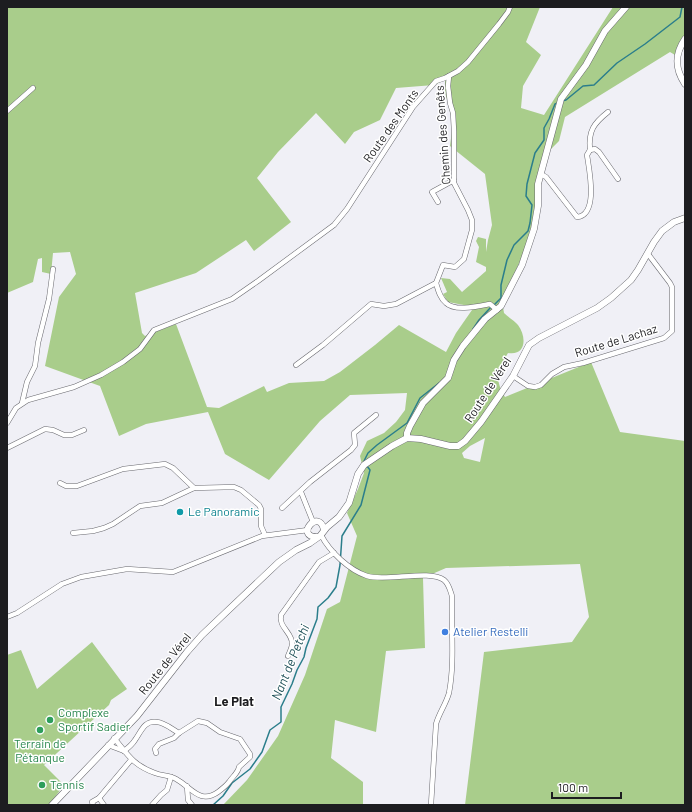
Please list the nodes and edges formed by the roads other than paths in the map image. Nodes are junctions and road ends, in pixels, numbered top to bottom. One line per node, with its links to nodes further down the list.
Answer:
1 (510, 7): 4 (street, Route des Monts)
2 (626, 7): 10 (street)
3 (685, 39): 5 (street)
4 (450, 76): 12 (street, Chemin des Genêts); 21 (street, Route des Monts)
5 (685, 84)
6 (33, 88): 7 (street)
7 (7, 111)
8 (608, 112): 9 (street)
9 (590, 150): 10 (street); 11 (street)
10 (541, 174): 18 (street)
11 (618, 179)
12 (454, 180): 13 (street); 17 (street, Chemin des Genêts)
13 (438, 202)
14 (685, 218): 15 (street, Route de Vérel)
15 (648, 254): 20 (street, Route de Vérel); 20 (street, Route de Lachaz)
16 (53, 269): 21 (street)
17 (436, 283): 18 (street); 19 (street)
18 (494, 307): 26 (street)
19 (296, 365)
20 (512, 376): 26 (street, Route de Vérel)
21 (22, 403): 23 (street)
22 (376, 415): 30 (street)
23 (9, 416): 24 (street)
24 (7, 423)
25 (84, 430): 27 (street)
26 (410, 438): 32 (street, Route de Vérel)
27 (7, 448)
28 (60, 483): 29 (street)
29 (194, 488): 36 (street); 38 (street)
30 (301, 492): 31 (street); 33 (street)
31 (282, 508)
32 (343, 512): 34 (street); 37 (street, Route de Vérel)
33 (313, 522): 34 (street); 35 (street)
34 (320, 523): 37 (street)
35 (308, 532): 37 (street); 38 (street); 39 (street)
36 (73, 533)
37 (321, 534): 39 (street, Route de Vérel); 40 (street)
38 (265, 535): 41 (street)
39 (304, 545): 44 (street, Route de Vérel)
40 (334, 553): 42 (street); 57 (street)
41 (7, 617)
42 (288, 656)
43 (179, 733): 46 (street); 47 (street); 50 (street)
44 (114, 738): 45 (street, Route de Vérel); 46 (street)
45 (108, 745): 46 (street); 53 (street, Route de Vérel)
46 (124, 752): 48 (street)
47 (156, 753)
48 (132, 760): 49 (street); 51 (street)
49 (171, 777): 50 (street); 55 (street)
50 (186, 786): 56 (street)
51 (99, 798): 52 (street); 54 (street)
52 (91, 804)
53 (52, 805)
54 (104, 805)
55 (152, 805)
56 (192, 805)
57 (431, 805)

